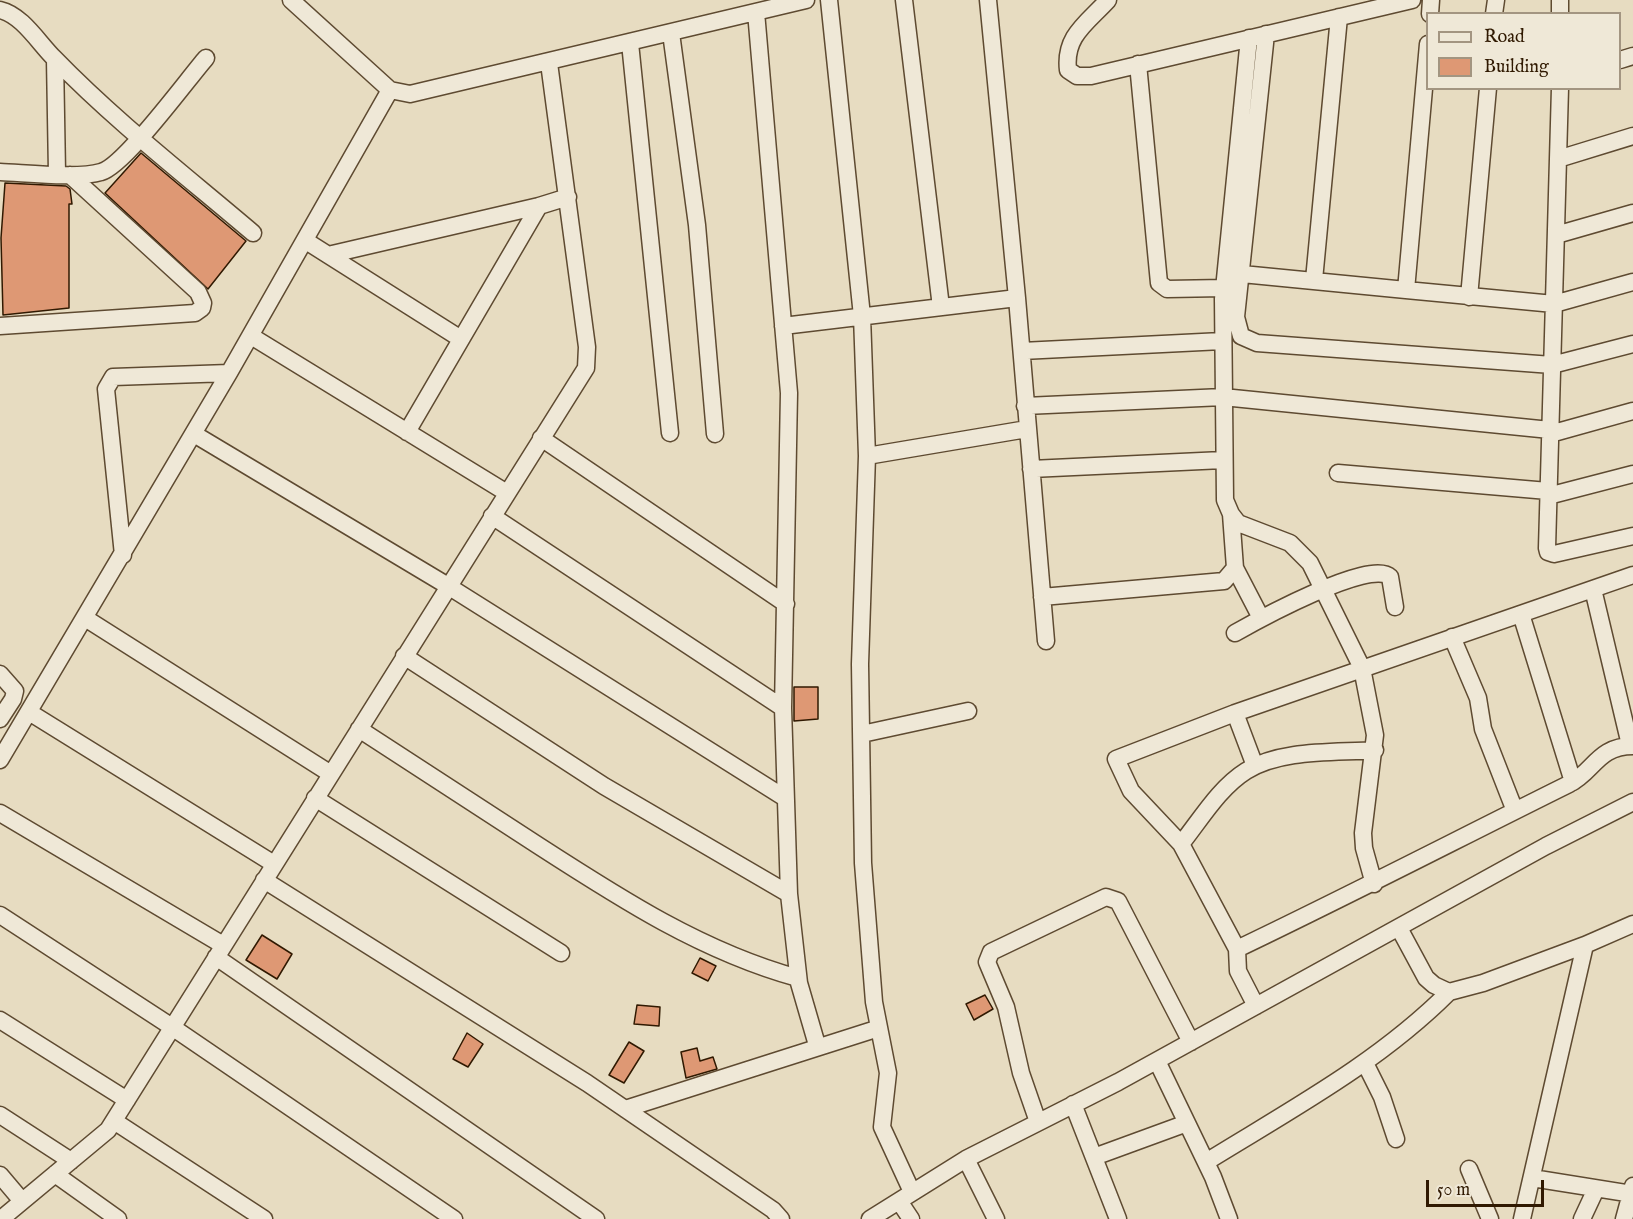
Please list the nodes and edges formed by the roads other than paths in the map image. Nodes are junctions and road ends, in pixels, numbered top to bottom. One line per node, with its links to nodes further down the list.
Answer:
1 (291, 0): 20 (street)
2 (806, 0): 9 (street)
3 (830, 0): 44 (street)
4 (904, 0): 43 (street)
5 (988, 0): 40 (street)
6 (1412, 0): 10 (street)
7 (1103, 2): 18 (street)
8 (0, 10): 16 (street)
9 (756, 12): 11 (street); 46 (street)
10 (1339, 17): 12 (street); 36 (street)
11 (672, 33): 14 (street); 62 (street)
12 (1266, 34): 13 (street); 35 (street)
13 (1249, 38): 18 (street); 38 (street)
14 (630, 43): 17 (street); 60 (street)
15 (206, 58): 24 (street)
16 (55, 59): 24 (street); 27 (street)
17 (549, 63): 20 (street); 28 (street)
18 (1138, 64): 38 (street)
19 (1426, 66): 39 (street)
20 (390, 90): 33 (street)
21 (1488, 90): 41 (street)
22 (1560, 90): 25 (street)
23 (1633, 136): 25 (street)
24 (140, 137): 27 (street); 31 (street)
25 (1558, 159): 32 (street)
26 (0, 172): 27 (street)
27 (64, 174): 45 (street)
28 (568, 197): 29 (street); 63 (street)
29 (539, 206): 34 (street); 48 (street)
30 (1633, 213): 32 (street)
31 (253, 233)
32 (1556, 235): 42 (street)
33 (306, 241): 34 (street); 47 (street)
34 (328, 255): 48 (street)
35 (1242, 274): 36 (street); 52 (street)
36 (1314, 280): 39 (street)
37 (1633, 282): 42 (street)
38 (1224, 288): 49 (street)
39 (1406, 290): 41 (street)
40 (1017, 297): 43 (street); 51 (street)
41 (1469, 297): 42 (street)
42 (1554, 304): 52 (street)
43 (941, 307): 44 (street)
44 (862, 316): 46 (street); 64 (street)
45 (0, 326)
46 (783, 326): 81 (street)
47 (251, 336): 53 (street); 58 (street)
48 (461, 339): 58 (street)
49 (1222, 341): 51 (street); 54 (street)
50 (1633, 344): 52 (street)
51 (1022, 351): 55 (street)
52 (1552, 365): 59 (street)
53 (229, 373): 61 (street); 74 (street)
54 (1223, 397): 55 (street); 59 (street); 65 (street)
55 (1025, 406): 57 (street)
56 (1633, 411): 59 (street)
57 (1027, 429): 64 (street); 66 (street)
58 (407, 432): 69 (street)
59 (1550, 432): 70 (street)
60 (670, 433)
61 (194, 434): 74 (street); 77 (street)
62 (715, 434)
63 (541, 438): 69 (street); 81 (street)
64 (867, 456): 98 (street)
65 (1223, 460): 66 (street); 71 (street)
66 (1031, 469): 80 (street)
67 (1338, 473): 70 (street)
68 (1633, 474): 70 (street)
69 (507, 493): 72 (street)
70 (1548, 493): 73 (street)
71 (1231, 514): 75 (street); 78 (street)
72 (492, 516): 77 (street); 92 (street)
73 (1633, 536)
74 (123, 555): 84 (street)
75 (1235, 568): 80 (street); 85 (street)
76 (1633, 575): 79 (street)
77 (448, 586): 89 (street); 106 (street)
78 (1324, 589): 82 (street); 85 (street); 90 (street)
79 (1593, 589): 83 (street); 99 (street)
80 (1042, 597): 88 (street)
81 (786, 604): 92 (street)
82 (1395, 607)
83 (1521, 614): 87 (street); 104 (street)
84 (85, 618): 94 (street); 103 (street)
85 (1261, 618): 86 (street)
86 (1235, 633)
87 (1452, 637): 90 (street); 108 (street)
88 (1046, 641)
89 (404, 656): 97 (street); 114 (street)
90 (1362, 668): 95 (street); 100 (street)
91 (0, 674): 96 (street)
92 (783, 708): 106 (street)
93 (968, 711): 98 (street)
94 (29, 712): 101 (street); 111 (street)
95 (1235, 713): 102 (street); 110 (street)
96 (0, 719)
97 (359, 729): 103 (street); 122 (street)
98 (862, 734): 127 (street)
99 (1632, 746): 104 (street)
100 (1375, 750): 102 (street); 113 (street)
101 (0, 760)
102 (1255, 766): 110 (street)
103 (331, 774): 105 (street)
104 (1573, 782): 108 (street)
105 (315, 798): 111 (street); 121 (street)
106 (785, 798): 114 (street)
107 (1633, 802): 117 (street)
108 (1515, 811): 113 (street)
109 (0, 813): 120 (street)
110 (1181, 844): 119 (street)
111 (274, 864): 112 (street)
112 (264, 880): 120 (street); 134 (street)
113 (1374, 884): 119 (street)
114 (789, 894): 122 (street)
115 (0, 915): 126 (street)
116 (1633, 924): 118 (street)
117 (1399, 928): 123 (street); 124 (street)
118 (1585, 945): 123 (street); 147 (street)
119 (1237, 949): 124 (street)
120 (220, 951): 126 (street); 157 (street)
121 (561, 953)
122 (798, 978): 129 (street)
123 (1449, 992): 131 (street)
124 (1256, 1006): 128 (street)
125 (0, 1020): 132 (street)
126 (172, 1027): 132 (street); 156 (street)
127 (879, 1028): 129 (street); 151 (street)
128 (1191, 1042): 130 (street); 137 (street)
129 (817, 1045): 134 (street)
130 (1157, 1061): 133 (street); 138 (street)
131 (1365, 1063): 139 (street); 143 (street)
132 (127, 1100): 136 (street)
133 (1073, 1104): 137 (street); 140 (street)
134 (625, 1109): 158 (street)
135 (0, 1115): 142 (street)
136 (114, 1121): 142 (street); 155 (street)
137 (1038, 1122): 141 (street)
138 (1187, 1123): 140 (street); 143 (street)
139 (1396, 1139)
140 (1094, 1157): 162 (street)
141 (966, 1159): 151 (street); 161 (street)
142 (70, 1161): 146 (street)
143 (1206, 1162): 163 (street)
144 (1469, 1169): 164 (street)
145 (0, 1174): 152 (street)
146 (54, 1174): 152 (street); 154 (street)
147 (1532, 1178): 149 (street); 165 (street)
148 (1633, 1186): 150 (street)
149 (1596, 1189): 150 (street); 166 (street)
150 (1633, 1194): 167 (street)
151 (905, 1197): 159 (street); 160 (street)
152 (22, 1201): 153 (street)
153 (1, 1219)
154 (118, 1219)
155 (264, 1219)
156 (454, 1219)
157 (596, 1219)
158 (781, 1219)
159 (870, 1219)
160 (911, 1219)
161 (996, 1219)
162 (1118, 1219)
163 (1229, 1219)
164 (1490, 1219)
165 (1522, 1219)
166 (1582, 1219)
167 (1624, 1219)

